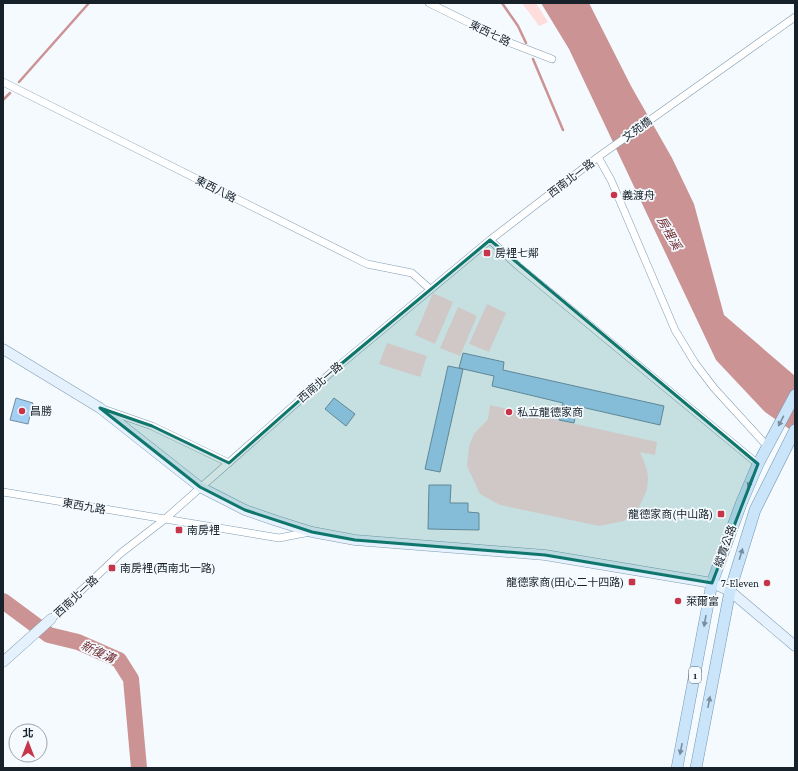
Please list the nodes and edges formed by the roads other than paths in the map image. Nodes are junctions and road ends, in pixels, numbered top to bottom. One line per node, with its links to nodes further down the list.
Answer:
1 (429, 3): 3 (street, 東西七路)
2 (795, 17): 5 (street, 文苑橋)
3 (552, 60)
4 (3, 82): 7 (street, 東西八路)
5 (598, 157): 6 (street, 西南北一路); 12 (street)
6 (490, 240): 7 (street, 西南北一路); 14 (street)
7 (430, 289): 13 (street, 西南北一路)
8 (3, 349): 10 (main road)
9 (795, 395): 12 (main road, 1, one-way to 12)
10 (100, 408): 13 (street); 15 (main road)
11 (795, 430): 20 (main road, 縱貫公路 / 1, one-way to 11)
12 (768, 447): 14 (main road, 縱貫公路 / 1)
13 (229, 462): 15 (street, 西南北一路)
14 (758, 464): 19 (main road, 縱貫公路 / 1, one-way to 19)
15 (200, 487): 17 (street, 西南北一路); 18 (main road)
16 (3, 492): 17 (street, 東西九路)
17 (165, 520): 18 (street, 東西九路); 21 (street, 西南北一路)
18 (312, 532): 19 (main road)
19 (712, 583): 20 (main road); 24 (main road, 縱貫公路 / 1, one-way to 24)
20 (730, 591): 22 (main road); 25 (main road, 縱貫公路 / 1, one-way to 20)
21 (51, 619): 23 (main road)
22 (795, 646)
23 (3, 662)
24 (677, 768)
25 (696, 768)

